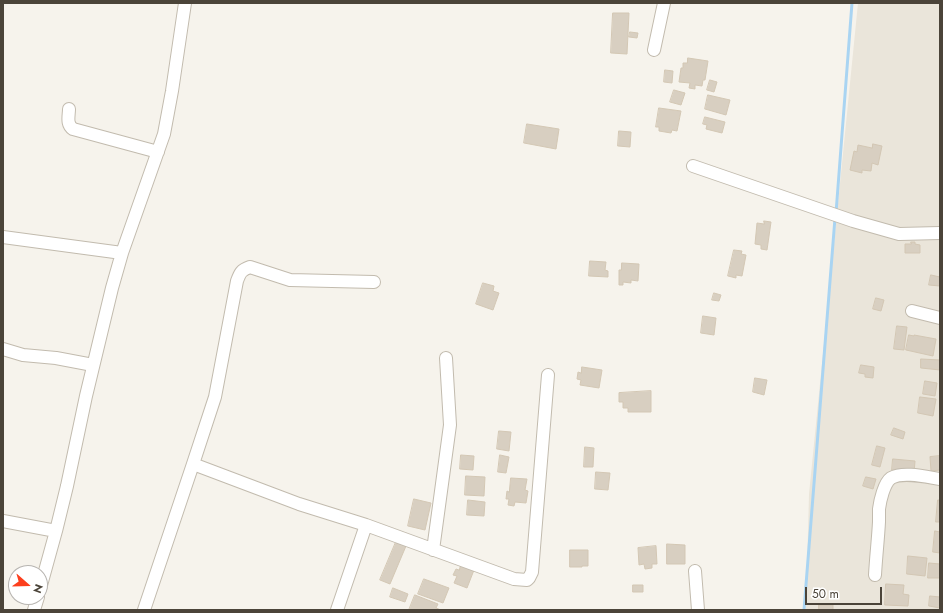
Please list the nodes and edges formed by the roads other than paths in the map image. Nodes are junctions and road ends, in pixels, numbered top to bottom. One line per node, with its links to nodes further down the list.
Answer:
1 (185, 3): 5 (street)
2 (664, 3): 3 (street)
3 (654, 50)
4 (69, 109): 5 (street)
5 (158, 152): 9 (street)
6 (693, 166): 7 (street)
7 (940, 234)
8 (3, 237): 9 (street)
9 (122, 253): 15 (street)
10 (374, 282): 17 (street)
11 (912, 311): 12 (street)
12 (940, 318)
13 (3, 349): 15 (street)
14 (446, 358): 22 (street)
15 (93, 365): 21 (street)
16 (548, 375): 22 (street)
17 (193, 464): 20 (street); 26 (street)
18 (940, 479): 25 (street)
19 (3, 521): 21 (street)
20 (366, 525): 22 (street); 27 (street)
21 (56, 531): 23 (street)
22 (433, 550)
23 (47, 565)
24 (695, 571): 28 (street)
25 (875, 575)
26 (144, 610)
27 (337, 610)
28 (698, 610)

